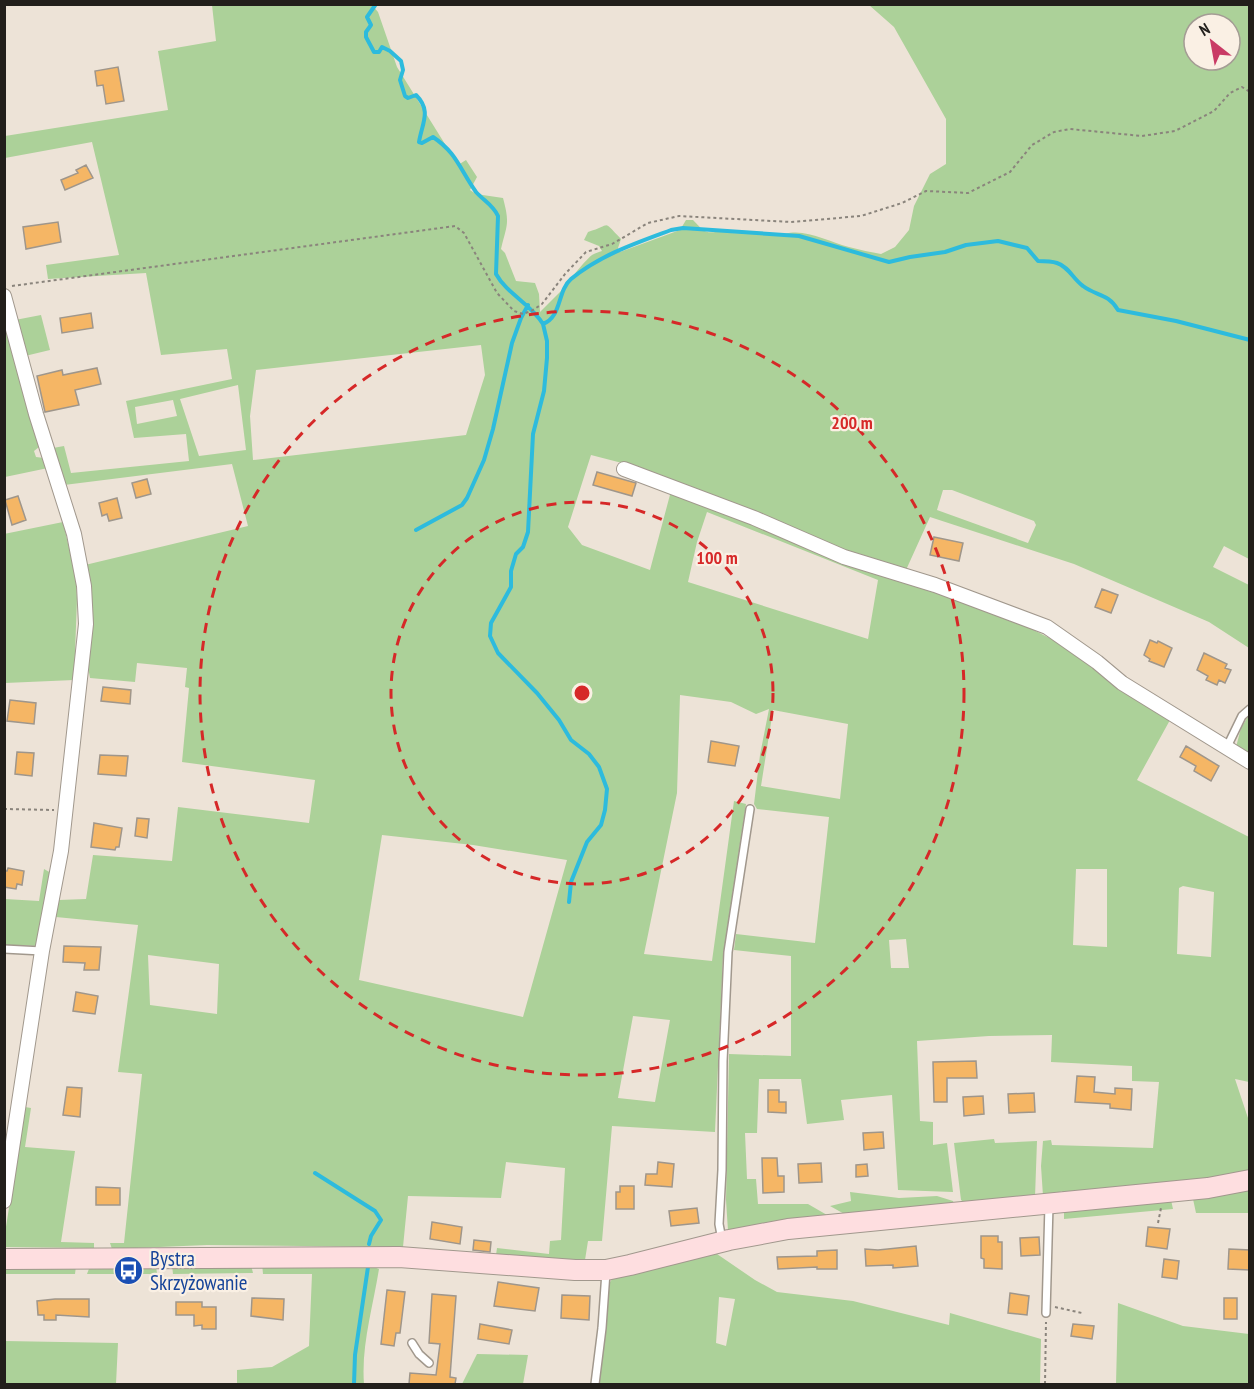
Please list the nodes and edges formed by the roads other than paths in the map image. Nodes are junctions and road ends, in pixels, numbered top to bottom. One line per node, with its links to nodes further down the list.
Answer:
1 (4, 296): 8 (street)
2 (624, 469): 4 (street)
3 (1250, 709): 4 (lane)
4 (1226, 749): 5 (street)
5 (1250, 762)
6 (750, 809): 12 (lane)
7 (4, 949): 8 (lane)
8 (42, 951): 10 (street)
9 (1250, 1180): 11 (street)
10 (4, 1201)
11 (1049, 1204): 12 (street); 15 (lane)
12 (722, 1242): 14 (street)
13 (4, 1259): 14 (street)
14 (606, 1270): 18 (lane)
15 (1046, 1309)
16 (412, 1343): 17 (lane)
17 (429, 1363)
18 (595, 1384)

